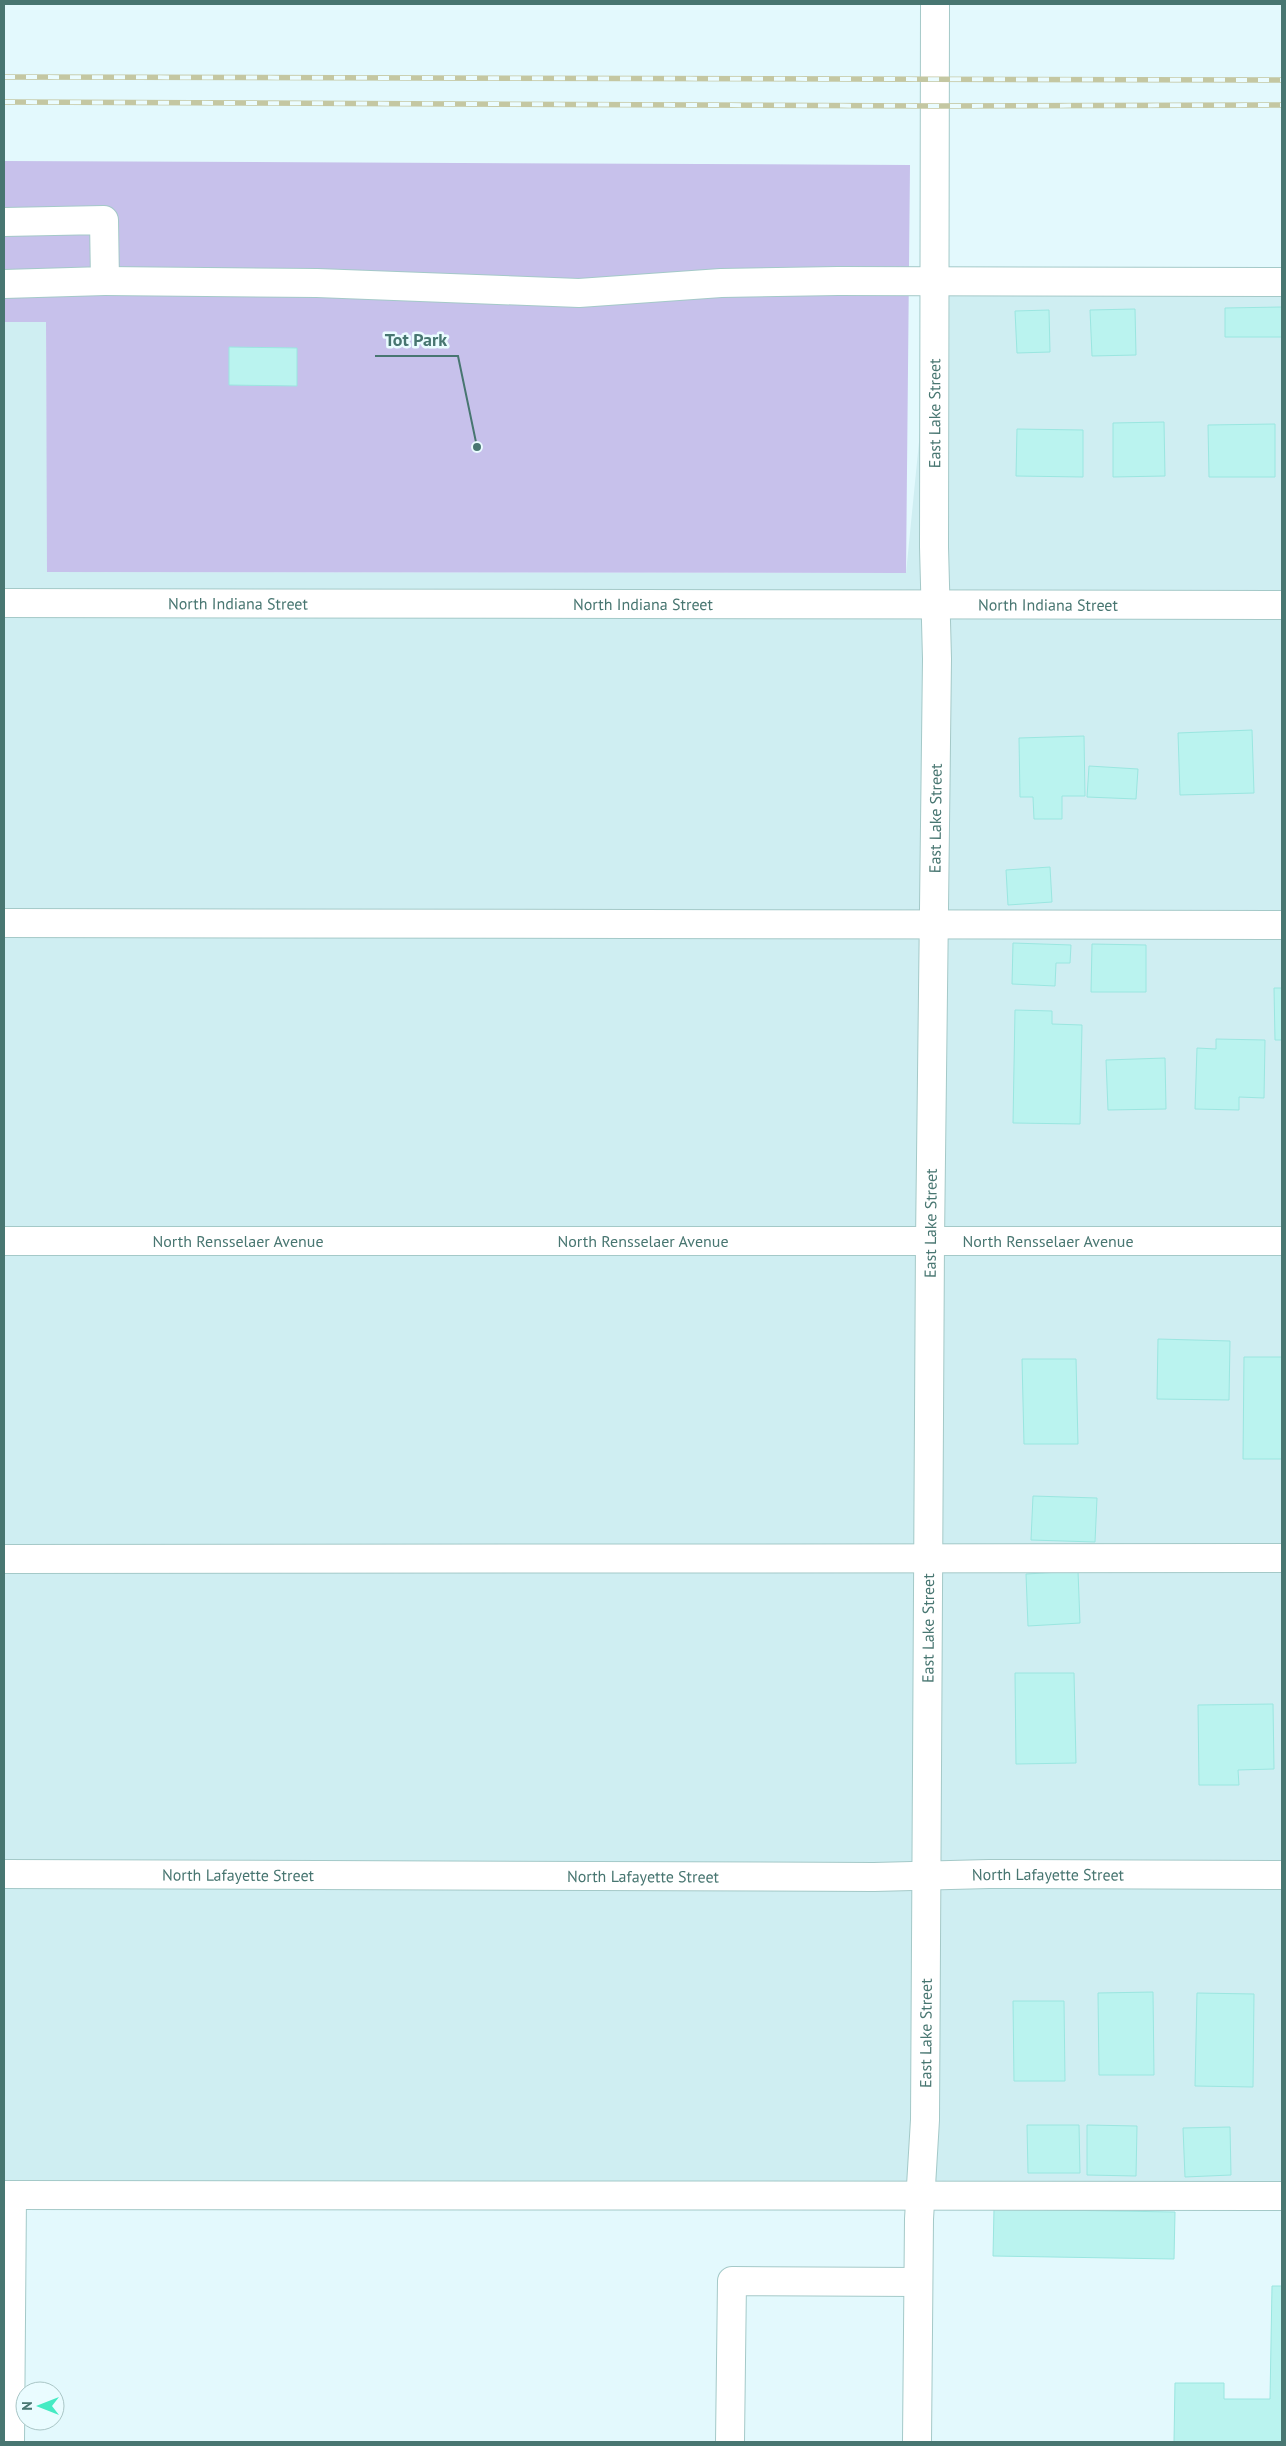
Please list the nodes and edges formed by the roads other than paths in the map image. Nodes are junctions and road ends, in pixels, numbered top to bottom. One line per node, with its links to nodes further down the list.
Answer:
1 (935, 4): 4 (street, East Lake Street)
2 (4, 222): 3 (street)
3 (105, 281): 4 (street); 6 (street)
4 (935, 281): 5 (street); 8 (street, East Lake Street)
5 (1282, 282)
6 (4, 284)
7 (4, 603): 8 (street, North Indiana Street)
8 (936, 604): 9 (street, North Indiana Street); 11 (street, East Lake Street)
9 (1282, 604)
10 (4, 923): 11 (street)
11 (934, 924): 12 (street); 14 (street, East Lake Street)
12 (1282, 925)
13 (4, 1241): 14 (street, North Rensselaer Avenue)
14 (930, 1241): 15 (street, North Rensselaer Avenue); 16 (street, East Lake Street)
15 (1282, 1241)
16 (928, 1557): 17 (street); 18 (street); 21 (street, East Lake Street)
17 (1282, 1558)
18 (4, 1559)
19 (4, 1874): 21 (street, North Lafayette Street)
20 (1282, 1875): 21 (street, North Lafayette Street)
21 (927, 1876): 23 (street, East Lake Street)
22 (8, 2195): 23 (street); 26 (street)
23 (920, 2195): 24 (street); 25 (street, East Lake Street)
24 (1282, 2196)
25 (918, 2282): 27 (street); 28 (street, East Lake Street)
26 (10, 2442)
27 (730, 2442)
28 (917, 2442)

